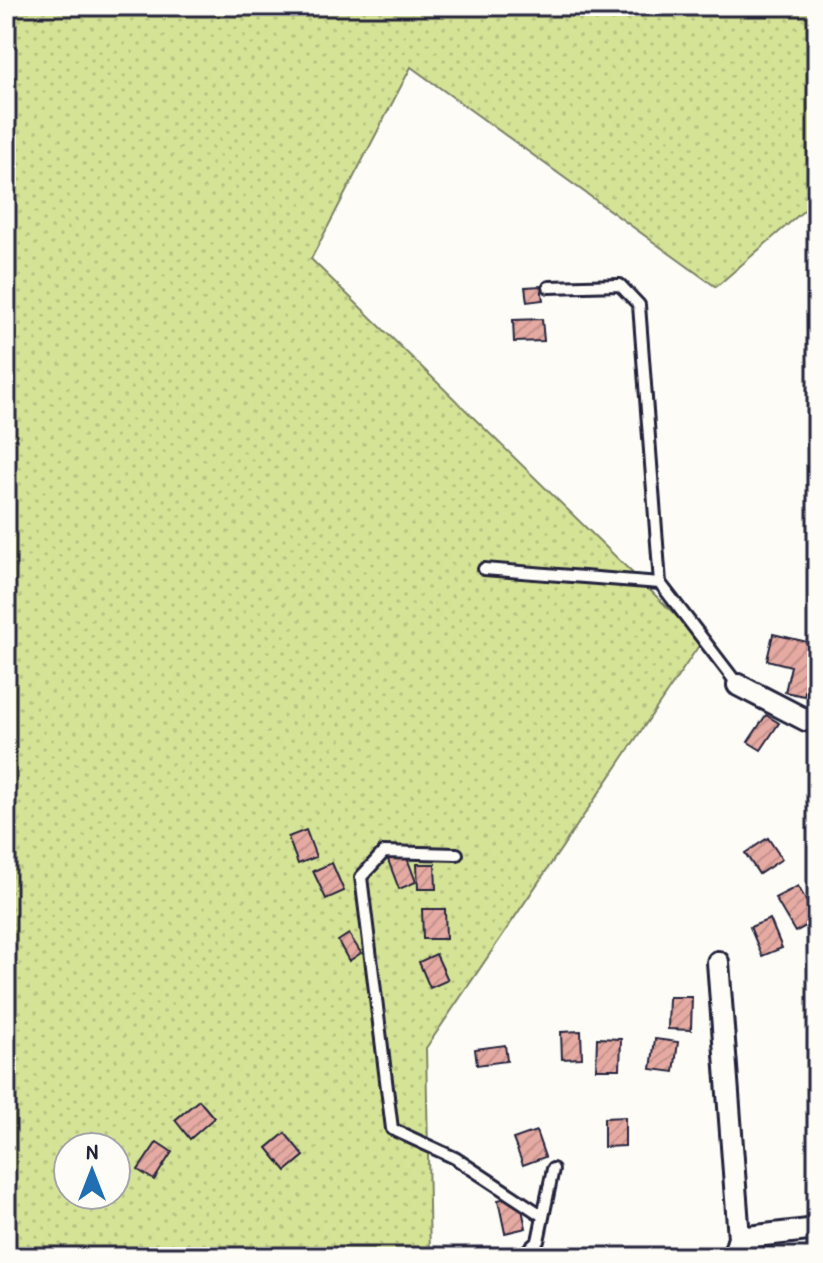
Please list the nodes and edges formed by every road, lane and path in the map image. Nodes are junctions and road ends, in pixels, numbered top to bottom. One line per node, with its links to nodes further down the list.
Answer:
1 (549, 287): 3 (lane)
2 (484, 569): 3 (lane)
3 (660, 583): 4 (lane)
4 (738, 685): 5 (street)
5 (817, 723)
6 (457, 854): 9 (lane)
7 (718, 962): 11 (street)
8 (553, 1169): 9 (lane)
9 (543, 1216): 12 (lane)
10 (817, 1229): 11 (street)
11 (736, 1247)
12 (520, 1257)

